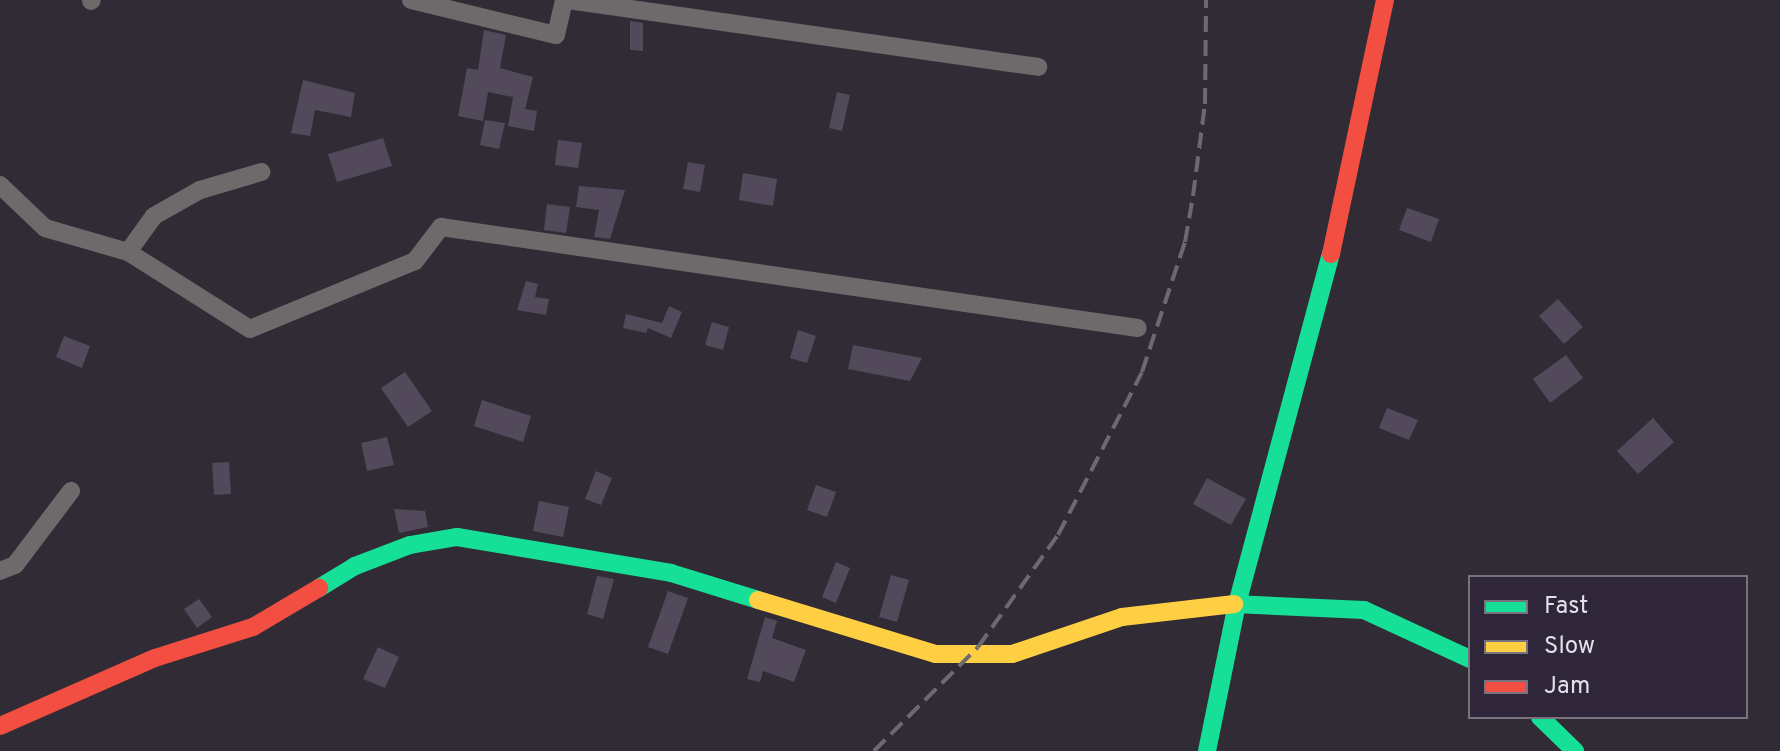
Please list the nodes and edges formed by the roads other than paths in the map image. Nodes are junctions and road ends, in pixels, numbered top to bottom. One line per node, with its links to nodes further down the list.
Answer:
1 (411, 0): 2 (street)
2 (566, 0): 4 (street)
3 (1385, 0): 11 (street)
4 (1038, 67)
5 (261, 172): 7 (street)
6 (0, 185): 7 (street)
7 (128, 252): 8 (street)
8 (1138, 328)
9 (71, 491): 10 (street)
10 (0, 571)
11 (1237, 604): 12 (street); 14 (street); 15 (street)
12 (1468, 658)
13 (1542, 719): 16 (street)
14 (0, 726)
15 (1207, 751)
16 (1575, 751)

